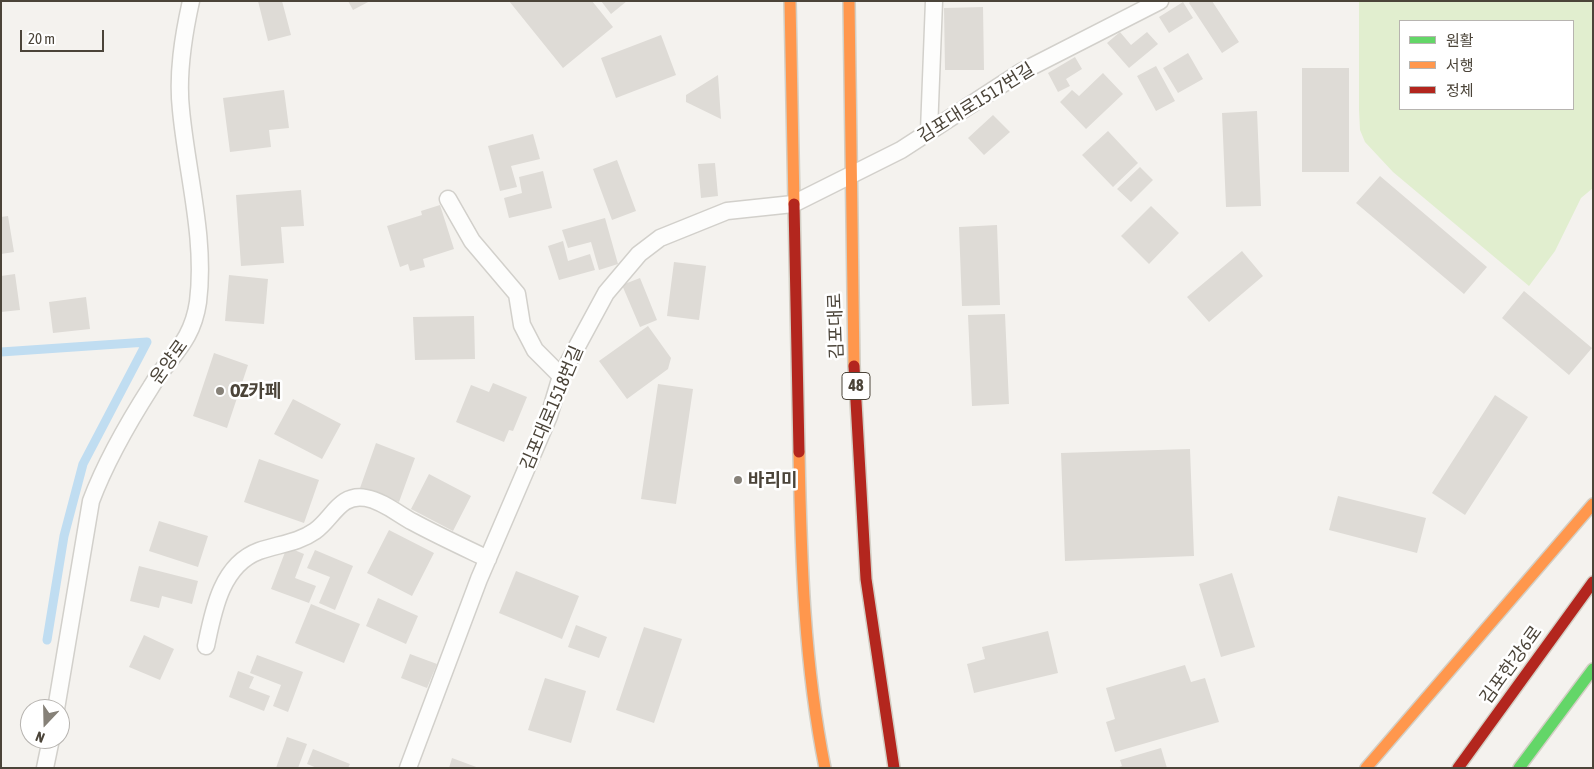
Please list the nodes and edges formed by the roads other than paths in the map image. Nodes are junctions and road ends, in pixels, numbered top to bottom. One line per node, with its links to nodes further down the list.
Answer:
1 (190, 1): 16 (lane, 운양로)
2 (790, 1): 9 (main road)
3 (849, 1): 7 (main road, 김포대로 / 48)
4 (934, 1): 6 (lane)
5 (1160, 1): 6 (lane, 김포대로1517번길)
6 (928, 131): 7 (lane, 김포대로1517번길)
7 (849, 177): 9 (lane, 김포대로1517번길); 21 (main road, 김포대로 / 48)
8 (448, 199): 10 (lane)
9 (793, 204): 10 (lane, 김포대로1518번길); 20 (main road)
10 (561, 376): 12 (lane, 김포대로1518번길)
11 (1593, 504): 22 (main road)
12 (488, 559): 14 (lane); 19 (lane, 김포대로1518번길)
13 (1593, 582): 23 (main road, 김포한강6로)
14 (206, 646)
15 (1593, 668): 24 (main road)
16 (58, 699)
17 (48, 749): 18 (lane)
18 (45, 768)
19 (408, 768)
20 (825, 768)
21 (894, 768)
22 (1366, 768)
23 (1458, 768)
24 (1519, 768)

